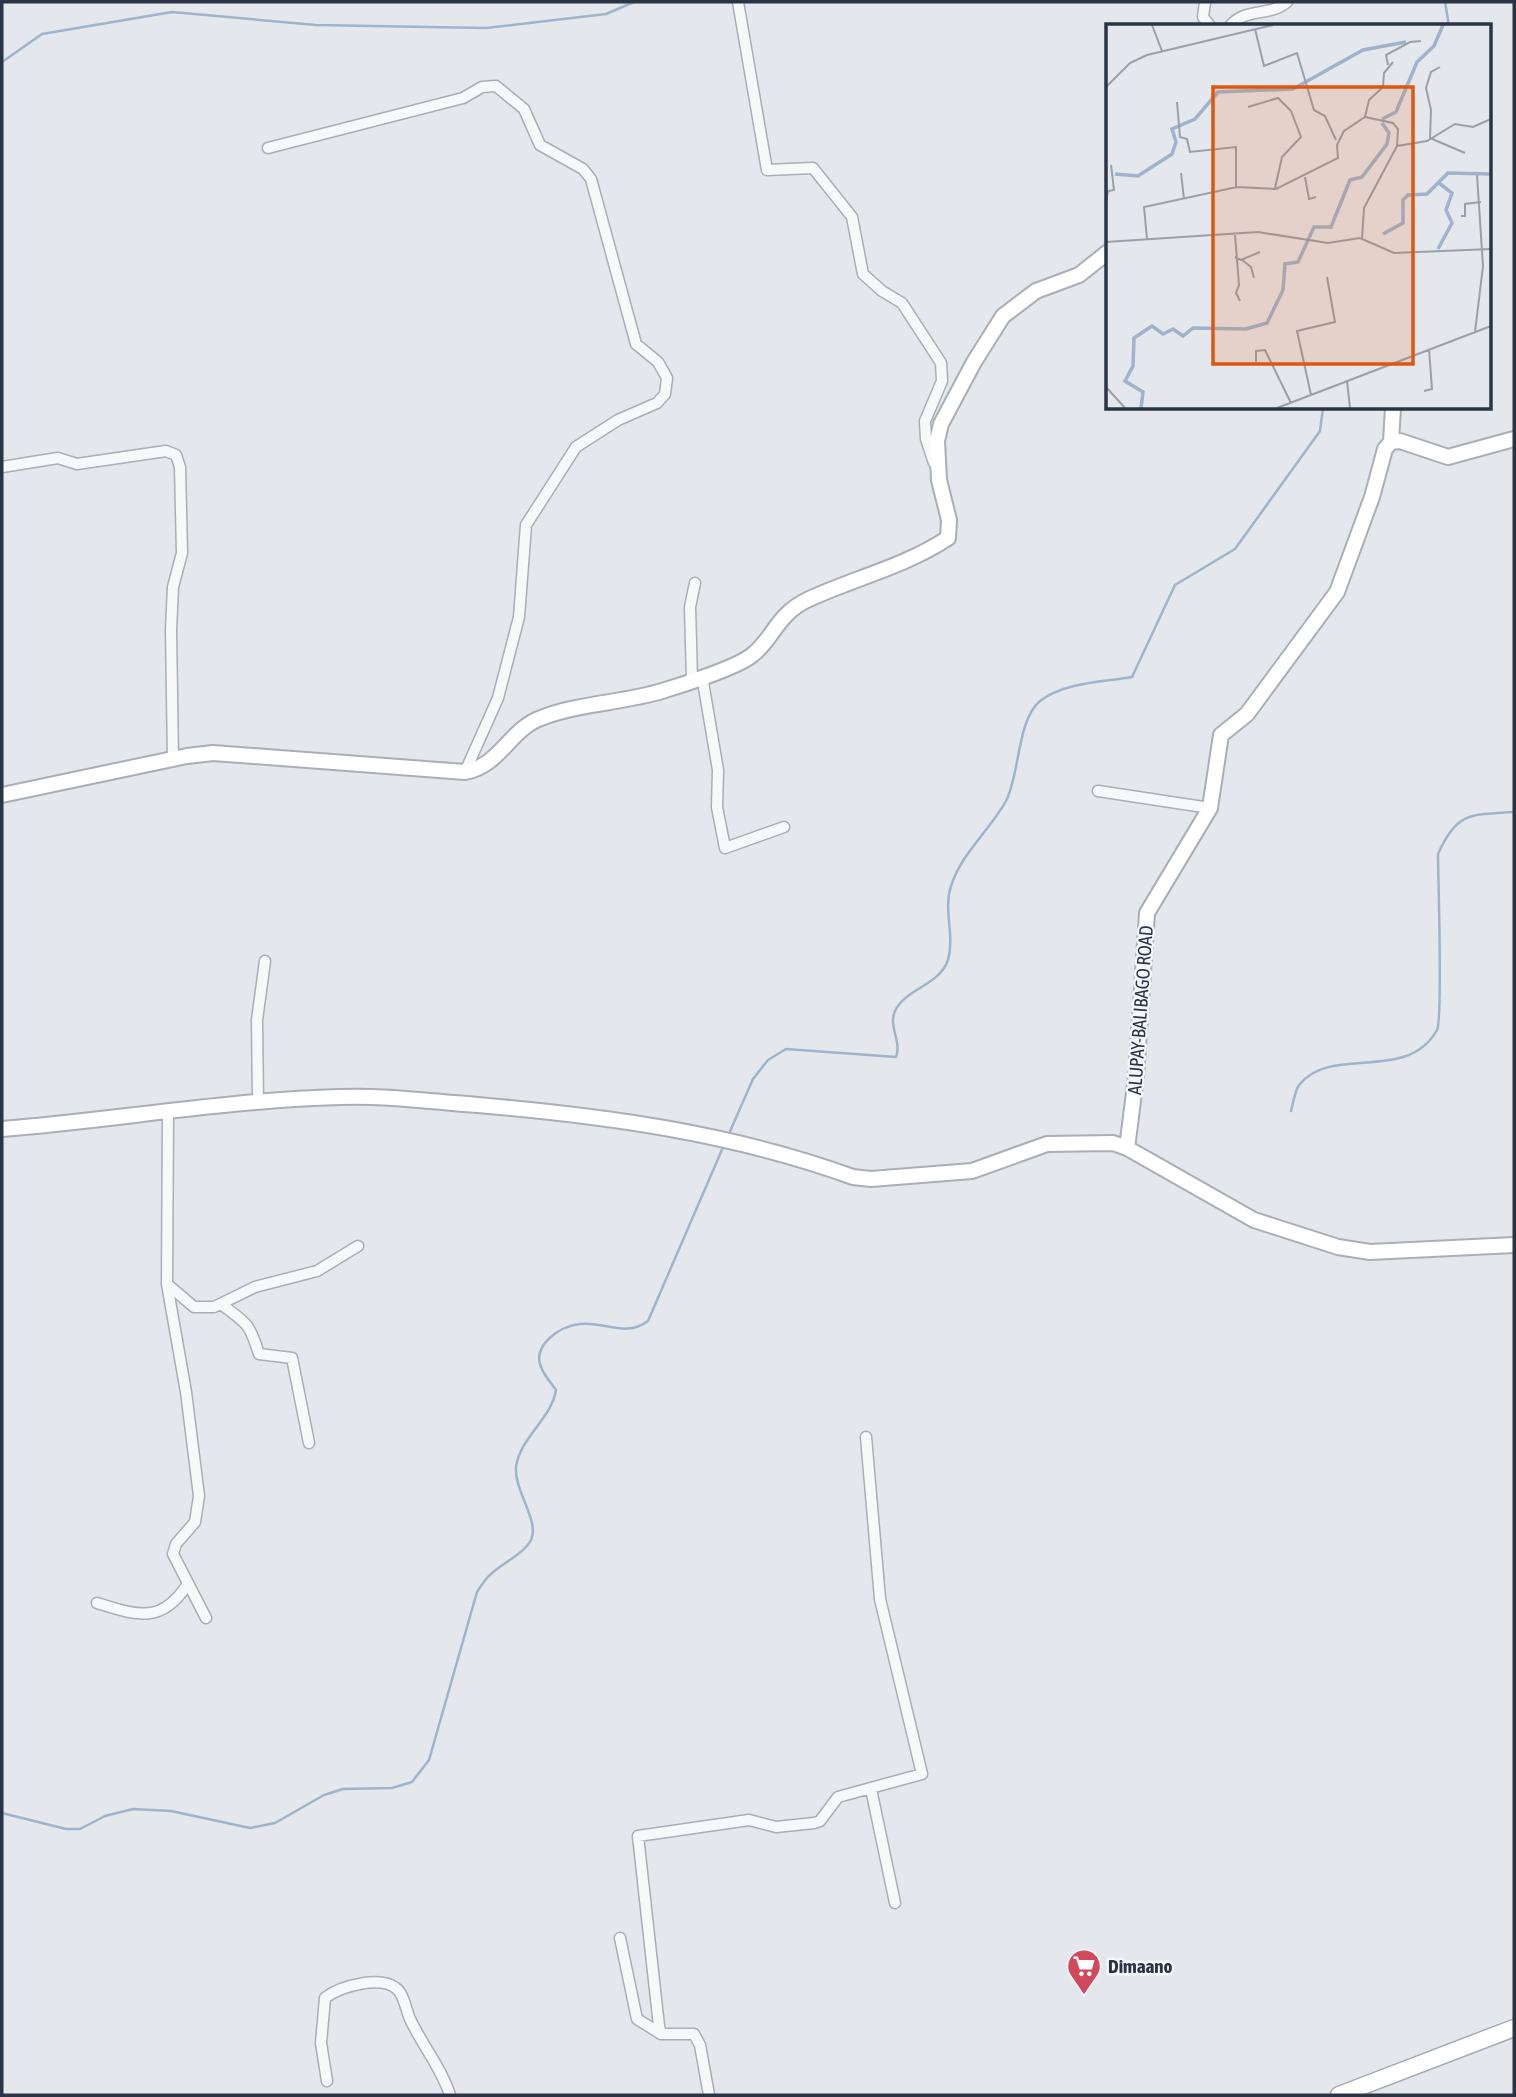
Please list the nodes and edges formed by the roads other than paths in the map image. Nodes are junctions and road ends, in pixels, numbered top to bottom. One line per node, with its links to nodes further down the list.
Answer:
1 (738, 2): 12 (street)
2 (1205, 2): 4 (street)
3 (1287, 2): 5 (street)
4 (1208, 24)
5 (1232, 24)
6 (268, 148): 16 (street)
7 (1106, 254): 12 (street)
8 (1392, 410): 10 (street)
9 (1514, 439): 10 (street)
10 (1391, 442): 19 (street, ALUPAY-BALIBAGO ROAD)
11 (2, 467): 15 (street)
12 (939, 480): 14 (street)
13 (695, 583): 14 (street)
14 (697, 678): 16 (street); 20 (street)
15 (173, 759): 16 (street); 18 (street)
16 (465, 772)
17 (1098, 791): 19 (street)
18 (2, 795)
19 (1210, 808): 25 (street, ALUPAY-BALIBAGO ROAD)
20 (784, 827)
21 (265, 961): 22 (street)
22 (257, 1102): 23 (street); 25 (street)
23 (168, 1112): 24 (street); 28 (street)
24 (2, 1129)
25 (1127, 1148): 26 (street)
26 (1514, 1245)
27 (358, 1247): 29 (street)
28 (167, 1284): 29 (street); 32 (street)
29 (221, 1304): 31 (street)
30 (866, 1437): 35 (street)
31 (309, 1443)
32 (187, 1585): 33 (street); 34 (street)
33 (97, 1603)
34 (206, 1618)
35 (871, 1789): 36 (street); 39 (street)
36 (895, 1903)
37 (620, 1938): 39 (street)
38 (1514, 2028): 43 (main road)
39 (661, 2034): 42 (street)
40 (327, 2081): 41 (street)
41 (450, 2095)
42 (709, 2095)
43 (1339, 2095)

